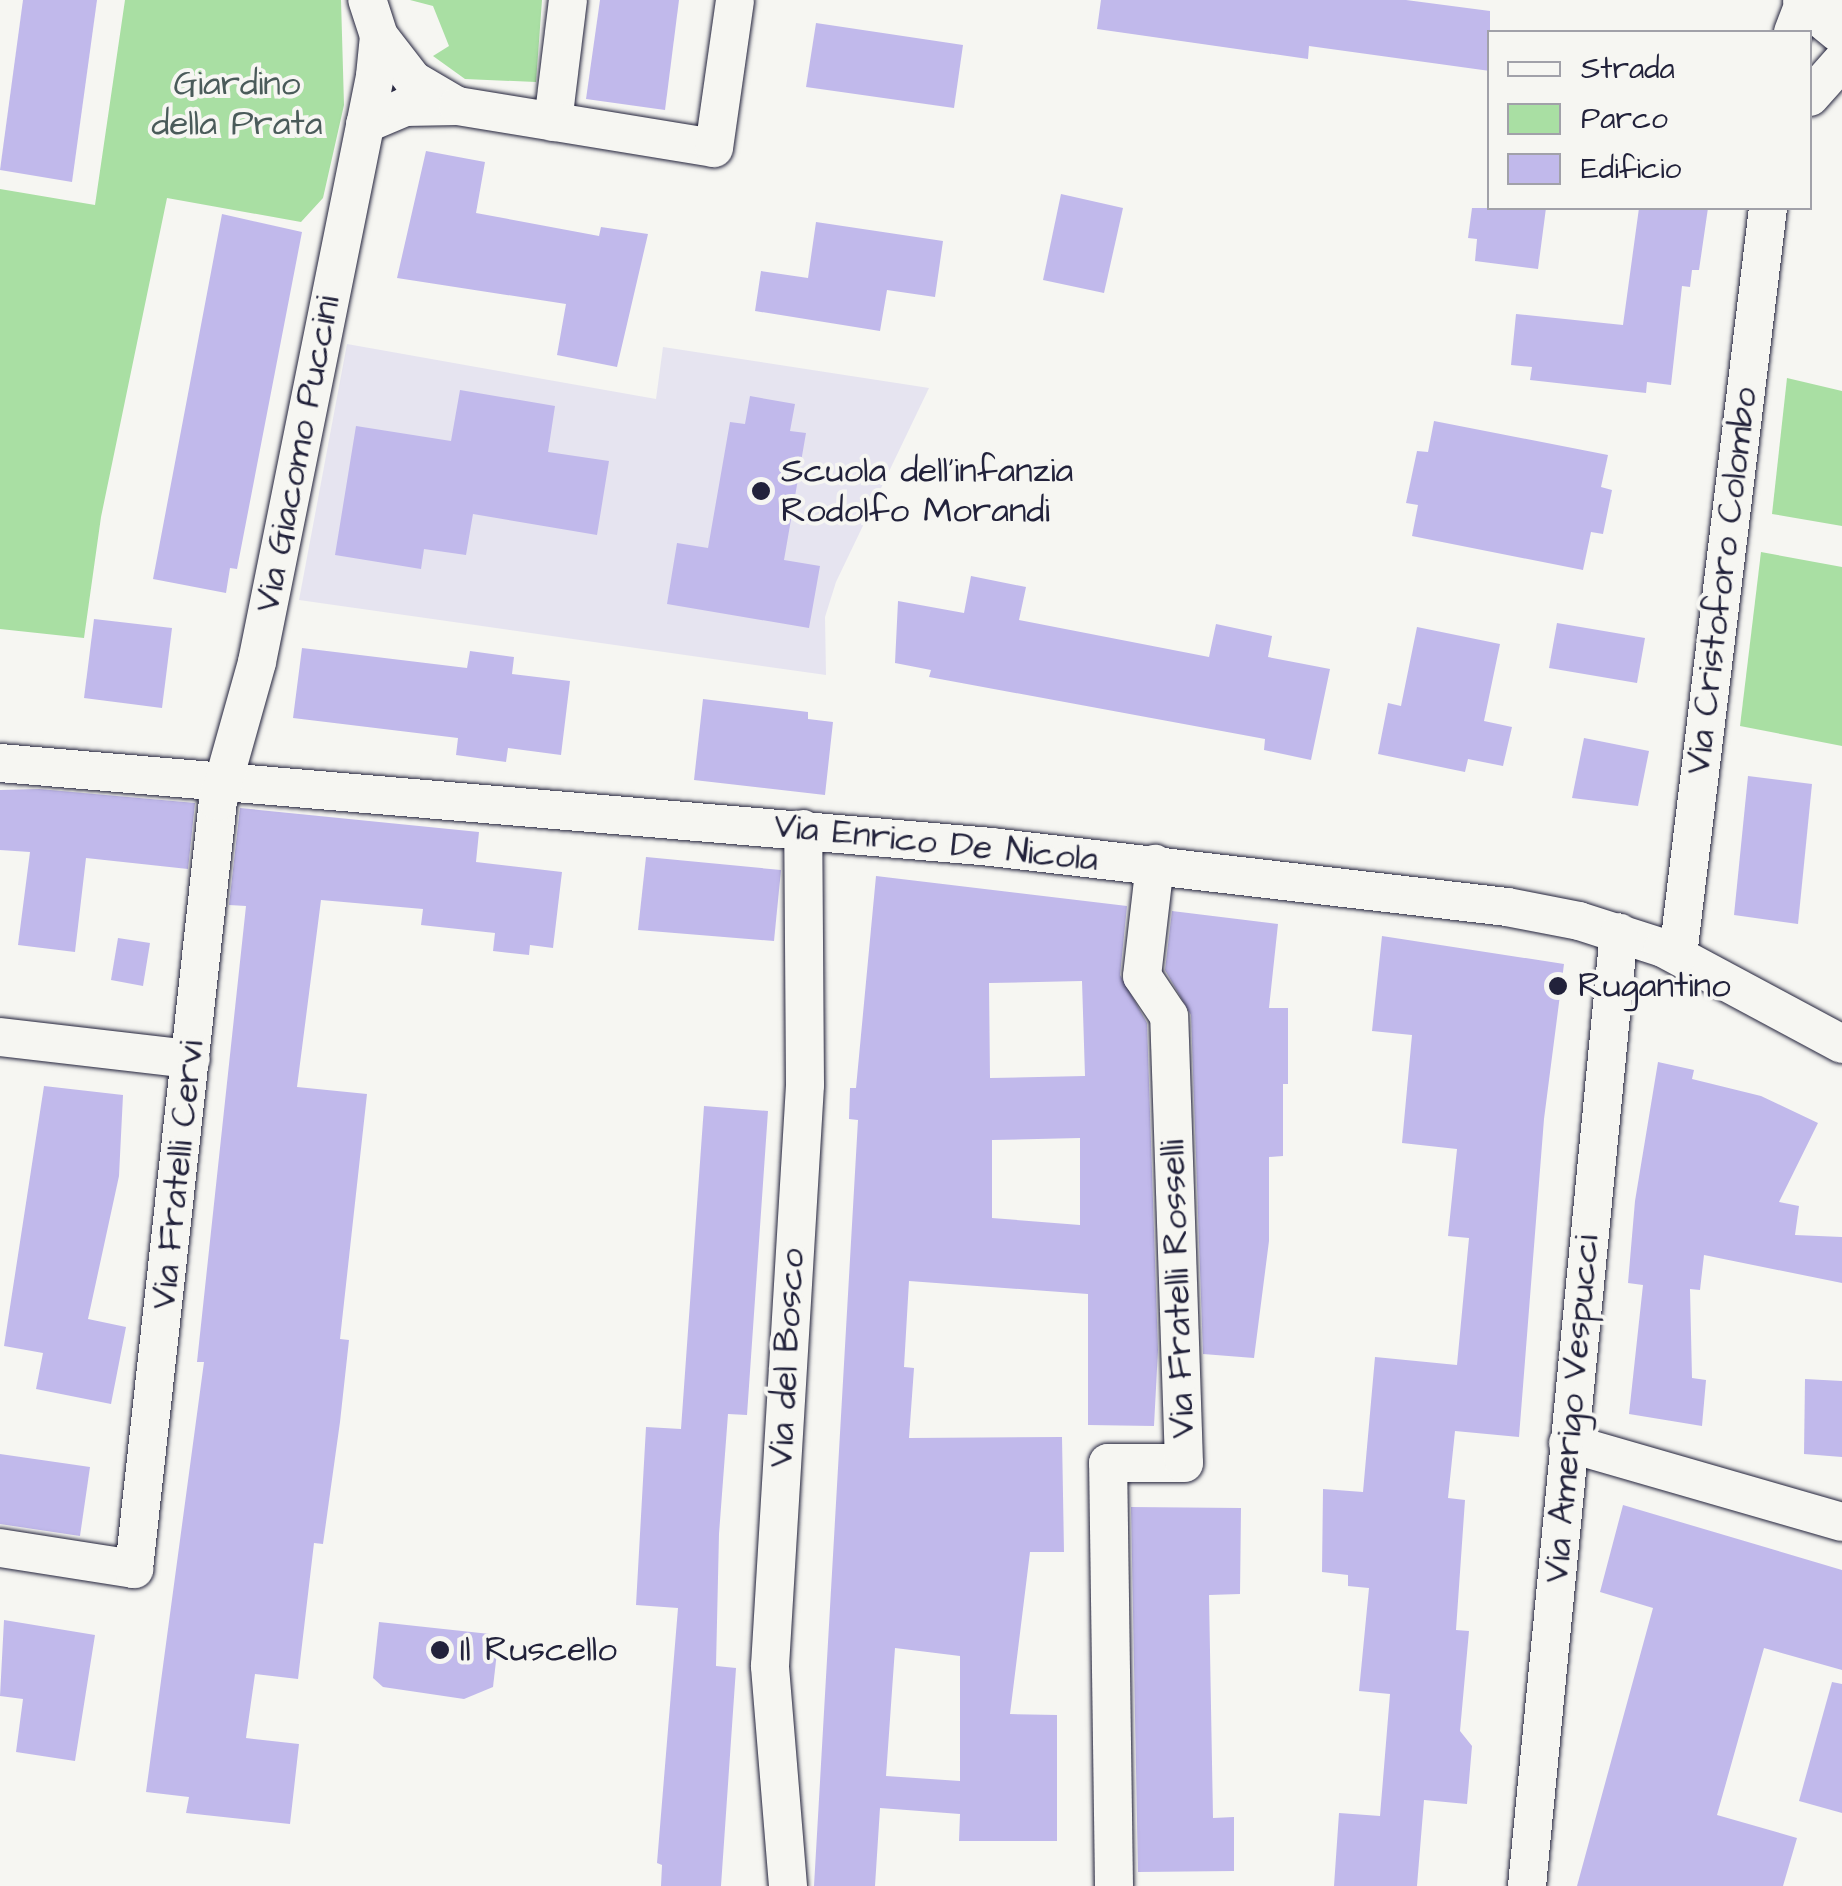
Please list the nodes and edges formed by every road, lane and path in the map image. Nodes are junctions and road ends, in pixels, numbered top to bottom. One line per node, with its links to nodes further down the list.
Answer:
1 (367, 0): 7 (street)
2 (568, 0): 11 (street)
3 (735, 0): 11 (street)
4 (1807, 0): 5 (street); 6 (street)
5 (1842, 28)
6 (1794, 30)
7 (379, 36): 10 (street); 12 (street, Via Giacomo Puccini)
8 (1842, 61): 9 (street)
9 (1812, 95)
10 (458, 106): 11 (street); 12 (street)
11 (554, 122)
12 (364, 124): 15 (street, Via Giacomo Puccini)
13 (1768, 210): 19 (street, Via Cristoforo Colombo)
14 (0, 763): 15 (street, Via Enrico De Nicola)
15 (226, 782): 16 (street, Via Enrico De Nicola); 22 (street, Via Fratelli Cervi)
16 (804, 830): 17 (street, Via Enrico De Nicola); 26 (street, Via del Bosco)
17 (1156, 864): 18 (street, Via Enrico De Nicola); 27 (street, Via Fratelli Rosselli)
18 (1619, 932): 19 (street, Via Enrico De Nicola); 23 (street, Via Amerigo Vespucci)
19 (1678, 955): 21 (street, Via Enrico De Nicola)
20 (0, 1036): 22 (street)
21 (1842, 1044)
22 (191, 1059): 25 (street, Via Fratelli Cervi)
23 (1568, 1444): 24 (street); 28 (street, Via Amerigo Vespucci)
24 (1842, 1522)
25 (0, 1548)
26 (788, 1886)
27 (1114, 1886)
28 (1527, 1886)

